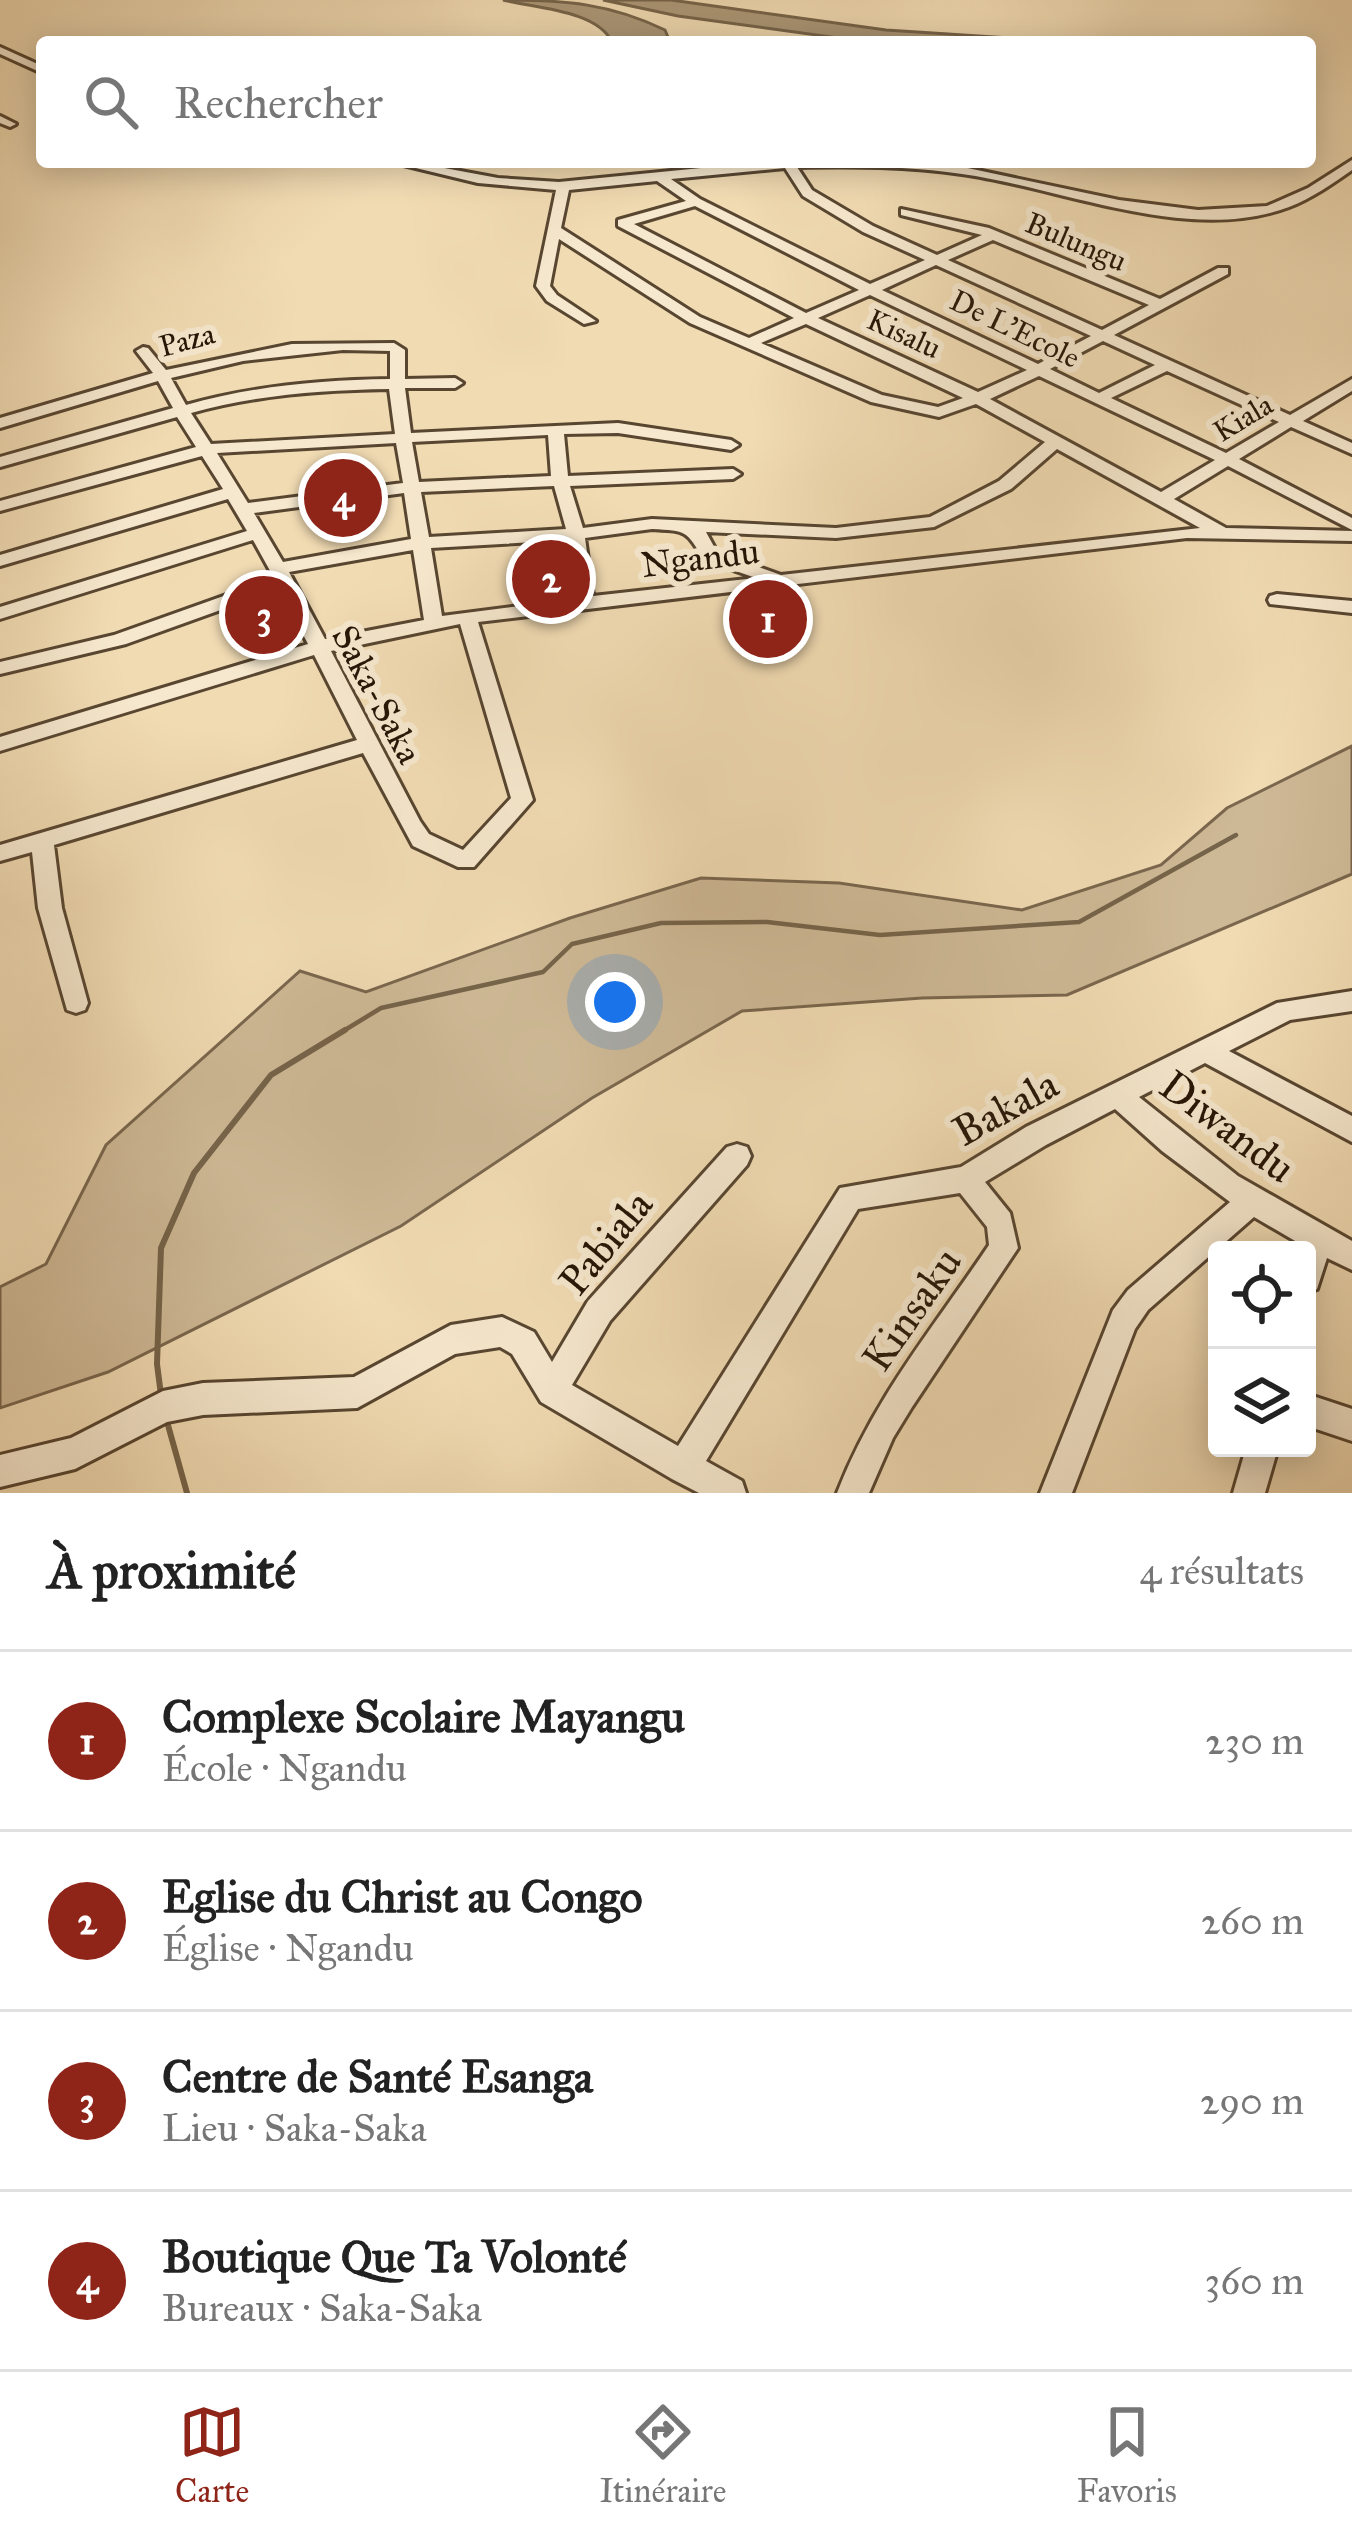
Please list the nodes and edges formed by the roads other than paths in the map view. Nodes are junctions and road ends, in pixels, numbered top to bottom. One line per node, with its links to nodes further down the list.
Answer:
1 (0, 50): 2 (street)
2 (36, 67)
3 (1352, 164): 7 (street)
4 (424, 168): 9 (street)
5 (764, 168): 8 (street)
6 (791, 168): 14 (street)
7 (940, 168)
8 (658, 176): 9 (street); 10 (street, De L'Ecole)
9 (563, 187): 12 (street)
10 (696, 202): 16 (street, De L'Ecole); 18 (street, Kisalu)
11 (905, 212): 13 (street, Bulungu)
12 (554, 230): 19 (street); 21 (street)
13 (993, 235): 14 (street); 17 (street, Bulungu)
14 (939, 262): 16 (street); 20 (street)
15 (1222, 271): 17 (street)
16 (871, 291): 18 (street); 24 (street, De L'Ecole)
17 (1157, 304): 20 (street)
18 (803, 317): 21 (street); 29 (street, Kisalu)
19 (589, 321)
20 (1100, 334): 23 (street); 24 (street)
21 (748, 344): 29 (street)
22 (143, 351): 25 (street, Saka-Saka)
23 (1167, 365): 30 (street); 32 (street)
24 (1036, 370): 29 (street); 30 (street, De L'Ecole)
25 (165, 374): 27 (street, Paza); 31 (street, Saka-Saka); 33 (street, Paza)
26 (455, 383): 27 (street)
27 (398, 385): 31 (street); 35 (street)
28 (1348, 392): 32 (street, Kiala)
29 (979, 399): 36 (street, Kisalu)
30 (1098, 399): 40 (street, De L'Ecole)
31 (180, 410): 38 (street, Saka-Saka); 41 (street)
32 (1290, 421): 39 (street); 40 (street, Kiala)
33 (0, 423)
34 (556, 429): 35 (street); 37 (street); 43 (street)
35 (406, 437): 38 (street); 44 (street)
36 (1056, 441): 45 (street, Kisalu); 48 (street)
37 (731, 445)
38 (207, 449): 46 (street, Saka-Saka); 47 (street)
39 (1352, 449)
40 (1226, 459): 45 (street, Kiala); 49 (street, De L'Ecole)
41 (0, 462)
42 (733, 474): 43 (street)
43 (560, 479): 44 (street); 51 (street)
44 (410, 487): 46 (street); 54 (street)
45 (1162, 499): 52 (street, Kisalu)
46 (238, 500): 50 (street, Saka-Saka); 55 (street)
47 (0, 506)
48 (686, 525): 51 (street); 57 (street)
49 (1352, 525)
50 (258, 533): 56 (street, Saka-Saka); 61 (street)
51 (576, 534): 54 (street); 59 (street)
52 (1227, 536): 53 (street, Ngandu); 57 (street, Ngandu)
53 (1352, 536)
54 (420, 543): 56 (street); 63 (street)
55 (0, 561)
56 (280, 574): 64 (street, Saka-Saka); 65 (street)
57 (787, 580): 59 (street, Ngandu)
58 (1277, 600): 60 (street)
59 (585, 605): 62 (street, Ngandu)
60 (1352, 607)
61 (0, 613)
62 (467, 617): 63 (street, Ngandu); 67 (street, Saka-Saka)
63 (434, 623): 64 (street, Ngandu)
64 (318, 647): 66 (street, Ngandu); 67 (street, Saka-Saka)
65 (0, 668)
66 (0, 744)
67 (368, 744): 68 (street)
68 (42, 840): 69 (street); 70 (street)
69 (0, 853)
70 (76, 1003)
71 (1344, 1007): 72 (street, Bakala)
72 (1206, 1051): 73 (street, Bakala); 74 (street)
73 (1118, 1095): 76 (street, Bakala); 77 (street, Diwandu)
74 (1352, 1130)
75 (737, 1156): 81 (street, Pabiala)
76 (966, 1179): 85 (street, Bakala); 88 (street, Kinsaku)
77 (1251, 1202): 78 (street, Diwandu); 89 (street)
78 (1318, 1240): 79 (street); 80 (street, Diwandu)
79 (1316, 1247)
80 (1352, 1256)
81 (552, 1391): 85 (street); 86 (street)
82 (1316, 1413): 83 (street)
83 (1352, 1425)
84 (1259, 1457): 90 (street)
85 (683, 1468): 87 (street)
86 (0, 1472)
87 (730, 1493)
88 (853, 1493)
89 (1056, 1493)
90 (1249, 1493)

